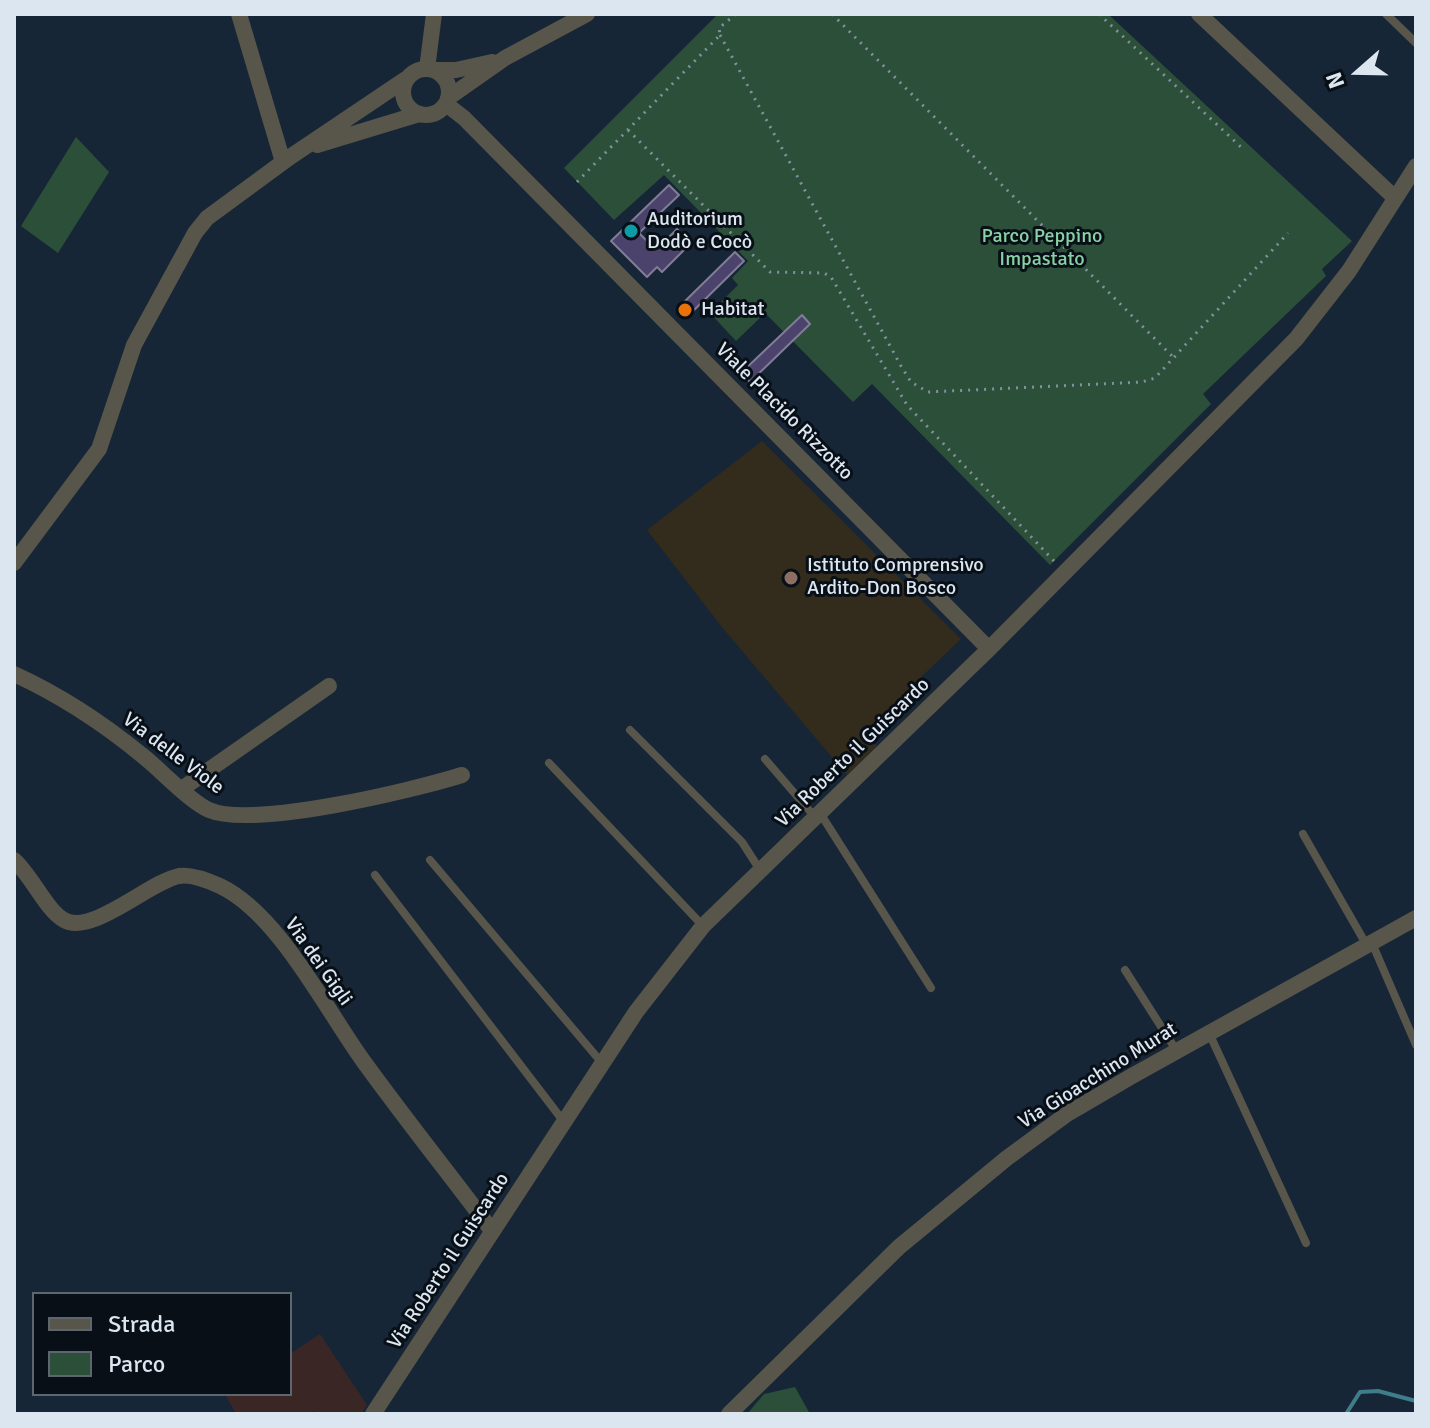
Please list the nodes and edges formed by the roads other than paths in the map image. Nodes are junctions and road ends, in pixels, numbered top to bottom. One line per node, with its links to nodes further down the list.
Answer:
1 (239, 14): 12 (street)
2 (434, 14): 8 (street)
3 (587, 14): 7 (street)
4 (1199, 14): 14 (street)
5 (1386, 14): 6 (lane)
6 (1416, 43)
7 (505, 58): 8 (street); 10 (street)
8 (431, 69): 9 (street); 10 (street)
9 (406, 79): 11 (street); 12 (street)
10 (447, 101): 11 (street); 16 (street, Viale Placido Rizzotto)
11 (419, 114): 12 (street)
12 (286, 159): 15 (street)
13 (1416, 166): 14 (street, Via Roberto il Guiscardo)
14 (1395, 198): 16 (street, Via Roberto il Guiscardo)
15 (14, 563)
16 (989, 649): 24 (street, Via Roberto il Guiscardo)
17 (14, 674): 23 (street, Via delle Viole)
18 (329, 686): 23 (street)
19 (630, 730): 28 (lane)
20 (765, 759): 24 (lane)
21 (549, 763): 31 (lane)
22 (462, 775): 23 (street, Via delle Viole)
23 (183, 788)
24 (817, 815): 28 (street, Via Roberto il Guiscardo); 34 (lane)
25 (1303, 834): 32 (lane)
26 (14, 860): 40 (street, Via dei Gigli)
27 (430, 860): 38 (lane)
28 (760, 870): 31 (street, Via Roberto il Guiscardo)
29 (375, 875): 39 (lane)
30 (1415, 922): 32 (street, Via Gioacchino Murat)
31 (703, 926): 38 (street, Via Roberto il Guiscardo)
32 (1368, 942): 35 (street, Via Gioacchino Murat); 36 (lane)
33 (1125, 970): 37 (lane)
34 (931, 988)
35 (1208, 1032): 37 (street, Via Gioacchino Murat); 41 (lane)
36 (1416, 1045)
37 (1176, 1050): 43 (street, Via Gioacchino Murat)
38 (602, 1063): 39 (street, Via Roberto il Guiscardo)
39 (564, 1122): 40 (street, Via Roberto il Guiscardo)
40 (492, 1231): 42 (street, Via Roberto il Guiscardo)
41 (1306, 1243)
42 (373, 1414)
43 (729, 1414)

